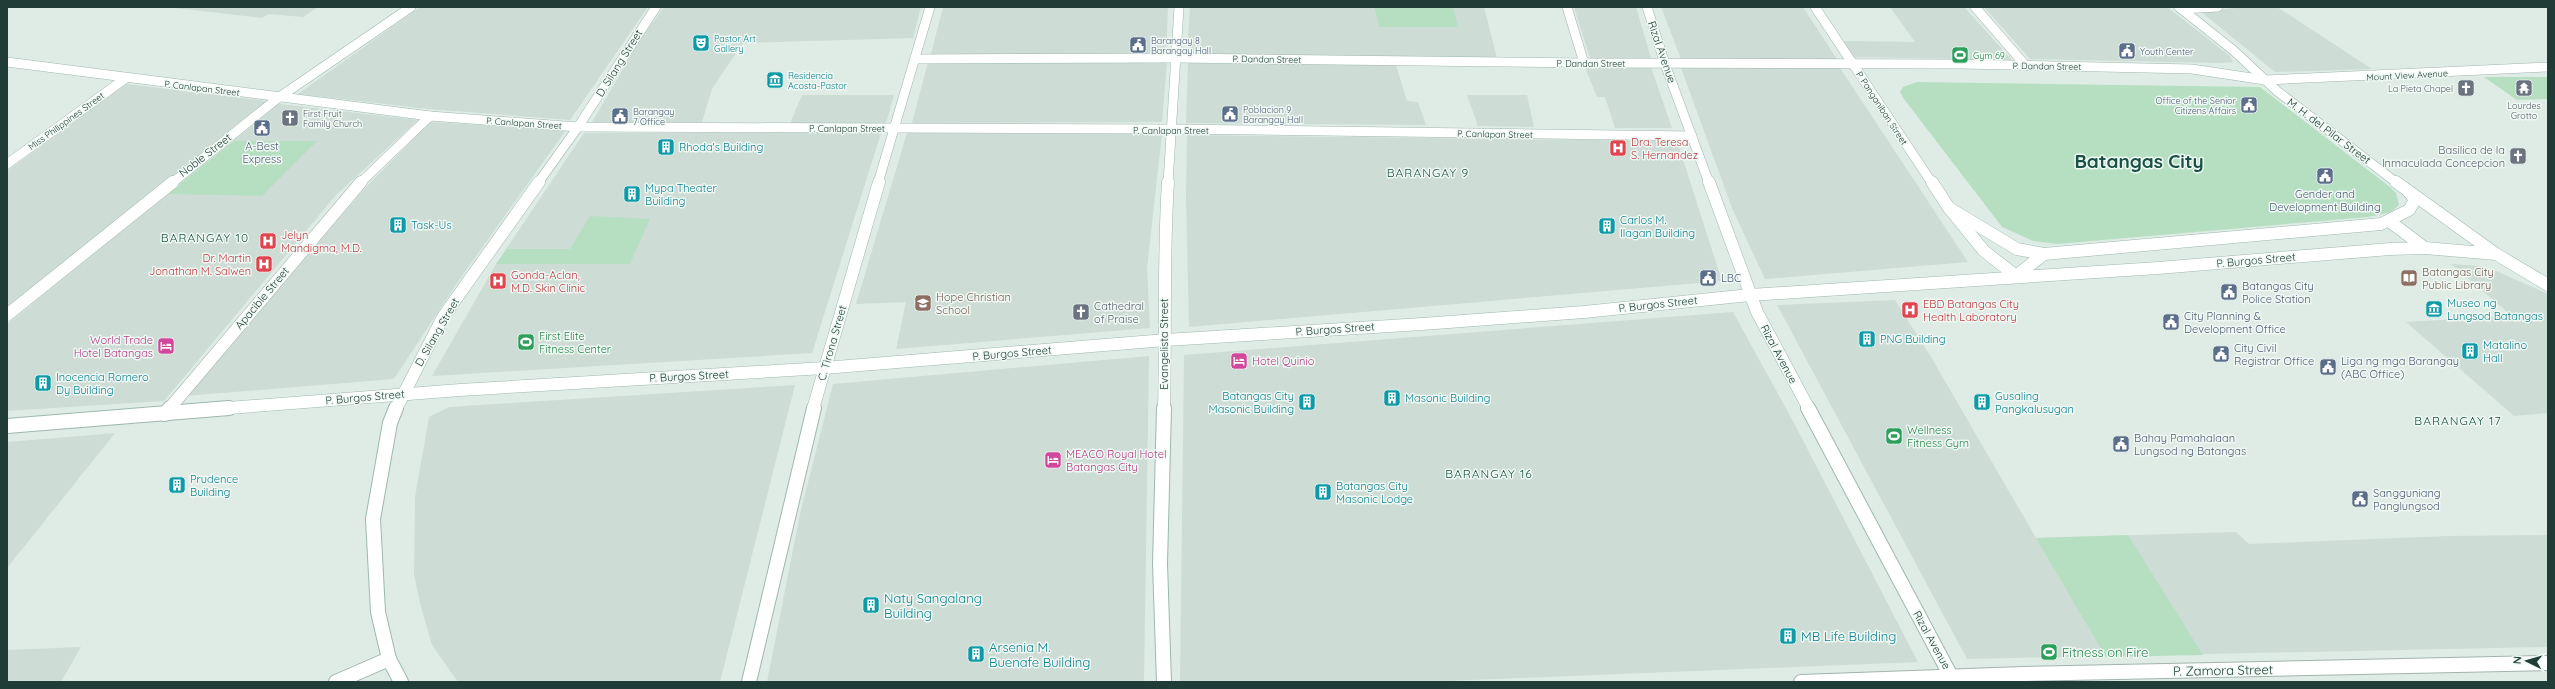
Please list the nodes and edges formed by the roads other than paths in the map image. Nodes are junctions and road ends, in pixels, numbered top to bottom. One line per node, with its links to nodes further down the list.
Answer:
1 (411, 7): 21 (street, Noble Street)
2 (656, 7): 23 (street, D. Silang Street)
3 (930, 7): 12 (street, C. Tirona Street)
4 (1179, 7): 11 (street, Evangelista Street)
5 (1566, 7): 14 (street)
6 (1646, 7): 16 (street, Rizal Avenue)
7 (1815, 7): 15 (street, P. Panganiban Street)
8 (1975, 7): 17 (street)
9 (2218, 7): 10 (street)
10 (2180, 8): 20 (street, M. H. del Pilar Street)
11 (1177, 58): 12 (street, P. Dandan Street); 14 (street, P. Dandan Street); 25 (street, Evangelista Street)
12 (916, 59): 24 (street, C. Tirona Street)
13 (7, 62): 19 (street, P. Canlapan Street)
14 (1584, 63): 16 (street, P. Dandan Street)
15 (1852, 63): 16 (street, P. Dandan Street); 17 (street, P. Dandan Street); 29 (street, P. Panganiban Street)
16 (1665, 64): 26 (street, Rizal Avenue)
17 (2026, 66): 20 (street, P. Dandan Street)
18 (2548, 67): 20 (street, Mount View Avenue)
19 (126, 78): 21 (street, P. Canlapan Street); 27 (street, Miss Philippines Street)
20 (2265, 80): 28 (street, M. H. del Pilar Street)
21 (278, 98): 22 (street, P. Canlapan Street); 37 (street, Noble Street)
22 (430, 116): 23 (street, P. Canlapan Street); 41 (street, Apacible Street)
23 (578, 127): 24 (street, P. Canlapan Street); 40 (street, D. Silang Street)
24 (893, 128): 25 (street, P. Canlapan Street); 39 (street, C. Tirona Street)
25 (1172, 129): 26 (street, P. Canlapan Street); 38 (street, Evangelista Street)
26 (1692, 136): 36 (street, Rizal Avenue)
27 (7, 164)
28 (2409, 192): 30 (street); 33 (street, M. H. del Pilar Street)
29 (1950, 208): 32 (street, P. Panganiban Street); 34 (street, P. Panganiban Street)
30 (2390, 221): 31 (street); 32 (street)
31 (2425, 248): 33 (street, P. Burgos Street); 34 (street, P. Burgos Street)
32 (2044, 254): 34 (street)
33 (2496, 254): 35 (street, M. H. del Pilar Street)
34 (2016, 276): 36 (street, P. Burgos Street)
35 (2548, 285)
36 (1750, 295): 38 (street, P. Burgos Street); 45 (street, Rizal Avenue)
37 (7, 315)
38 (1166, 340): 39 (street, P. Burgos Street); 49 (street, Evangelista Street)
39 (824, 368): 40 (street, P. Burgos Street); 48 (street, C. Tirona Street)
40 (402, 395): 41 (street, P. Burgos Street); 43 (street, D. Silang Street)
41 (164, 414): 42 (street, P. Burgos Street)
42 (7, 426)
43 (389, 659): 46 (street); 47 (street, D. Silang Street)
44 (2548, 663): 45 (street, P. Zamora Street)
45 (1953, 679): 50 (street, P. Zamora Street)
46 (336, 682)
47 (401, 682)
48 (749, 682)
49 (1164, 682)
50 (1801, 682)

